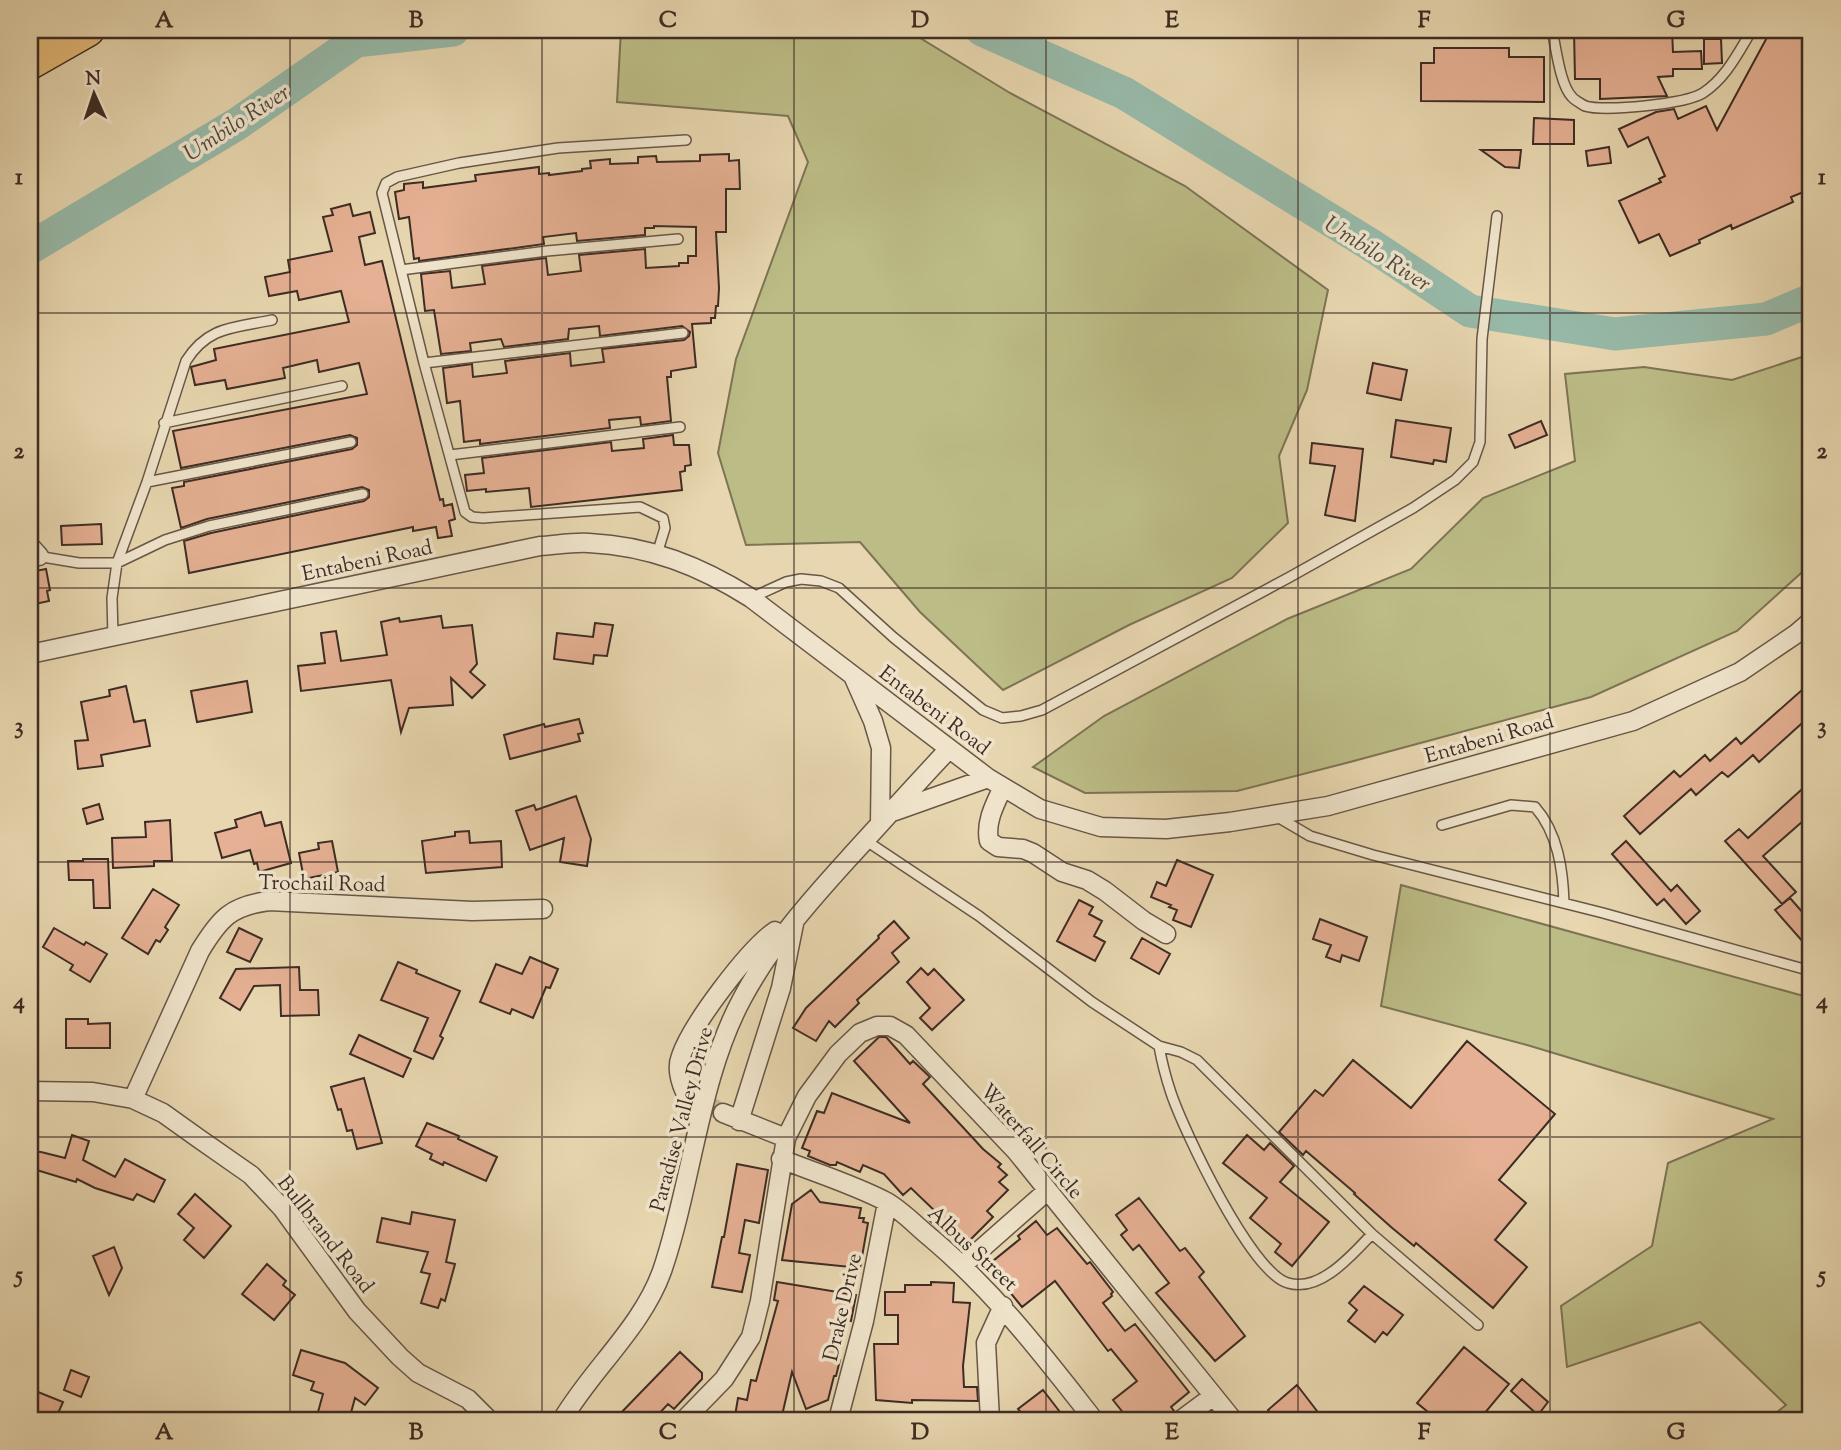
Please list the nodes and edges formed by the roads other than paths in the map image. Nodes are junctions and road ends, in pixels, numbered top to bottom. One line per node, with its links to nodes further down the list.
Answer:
1 (88, 30): 4 (highway)
2 (1551, 30): 3 (lane)
3 (1752, 30)
4 (30, 63)
5 (686, 140): 8 (lane)
6 (1497, 216): 22 (lane)
7 (678, 239): 8 (lane)
8 (401, 270): 11 (lane)
9 (272, 320): 13 (lane)
10 (683, 333): 11 (lane)
11 (424, 363): 16 (lane)
12 (342, 386): 13 (lane)
13 (164, 423): 17 (lane)
14 (680, 428): 16 (lane)
15 (351, 442): 17 (lane)
16 (450, 455): 20 (lane)
17 (148, 482): 21 (lane)
18 (363, 494): 21 (lane)
19 (33, 553): 21 (lane)
20 (657, 554): 22 (street, Entabeni Road); 24 (street, Entabeni Road)
21 (117, 563): 24 (lane)
22 (751, 598): 26 (street, Entabeni Road)
23 (1811, 621): 29 (street, Entabeni Road)
24 (113, 637): 25 (street, Entabeni Road)
25 (30, 654)
26 (854, 676): 27 (street, Entabeni Road); 30 (street)
27 (948, 749): 28 (street, Entabeni Road); 30 (street, Paradise Valley Drive)
28 (995, 783): 29 (street, Entabeni Road); 30 (street); 36 (street)
29 (1275, 815): 33 (lane)
30 (885, 819): 32 (street, Paradise Valley Drive)
31 (1442, 825): 33 (lane)
32 (865, 840): 35 (street, Paradise Valley Drive); 38 (lane)
33 (1564, 903): 37 (lane)
34 (542, 909): 41 (street, Trochail Road)
35 (796, 917): 40 (street); 42 (street); 52 (street, Paradise Valley Drive)
36 (1166, 934)
37 (1811, 971)
38 (1159, 1046): 46 (lane); 46 (lane)
39 (30, 1091): 41 (street, Bullbrand Road)
40 (685, 1092)
41 (133, 1099): 51 (street, Bullbrand Road)
42 (786, 1138): 43 (street, Waterfall Circle); 44 (street, Waterfall Circle)
43 (782, 1159): 45 (street, Albus Street); 53 (street, Waterfall Circle)
44 (1047, 1191): 47 (street); 50 (street, Waterfall Circle)
45 (887, 1203): 47 (street, Albus Street); 54 (street, Drake Drive)
46 (1372, 1234): 49 (lane)
47 (963, 1265): 48 (street, Albus Street)
48 (1003, 1306): 55 (street); 56 (street, Albus Street)
49 (1478, 1325)
50 (1212, 1397): 57 (street); 58 (street, Waterfall Circle)
51 (489, 1420)
52 (562, 1420)
53 (684, 1420)
54 (838, 1420)
55 (990, 1420)
56 (1094, 1420)
57 (1181, 1420)
58 (1233, 1420)

